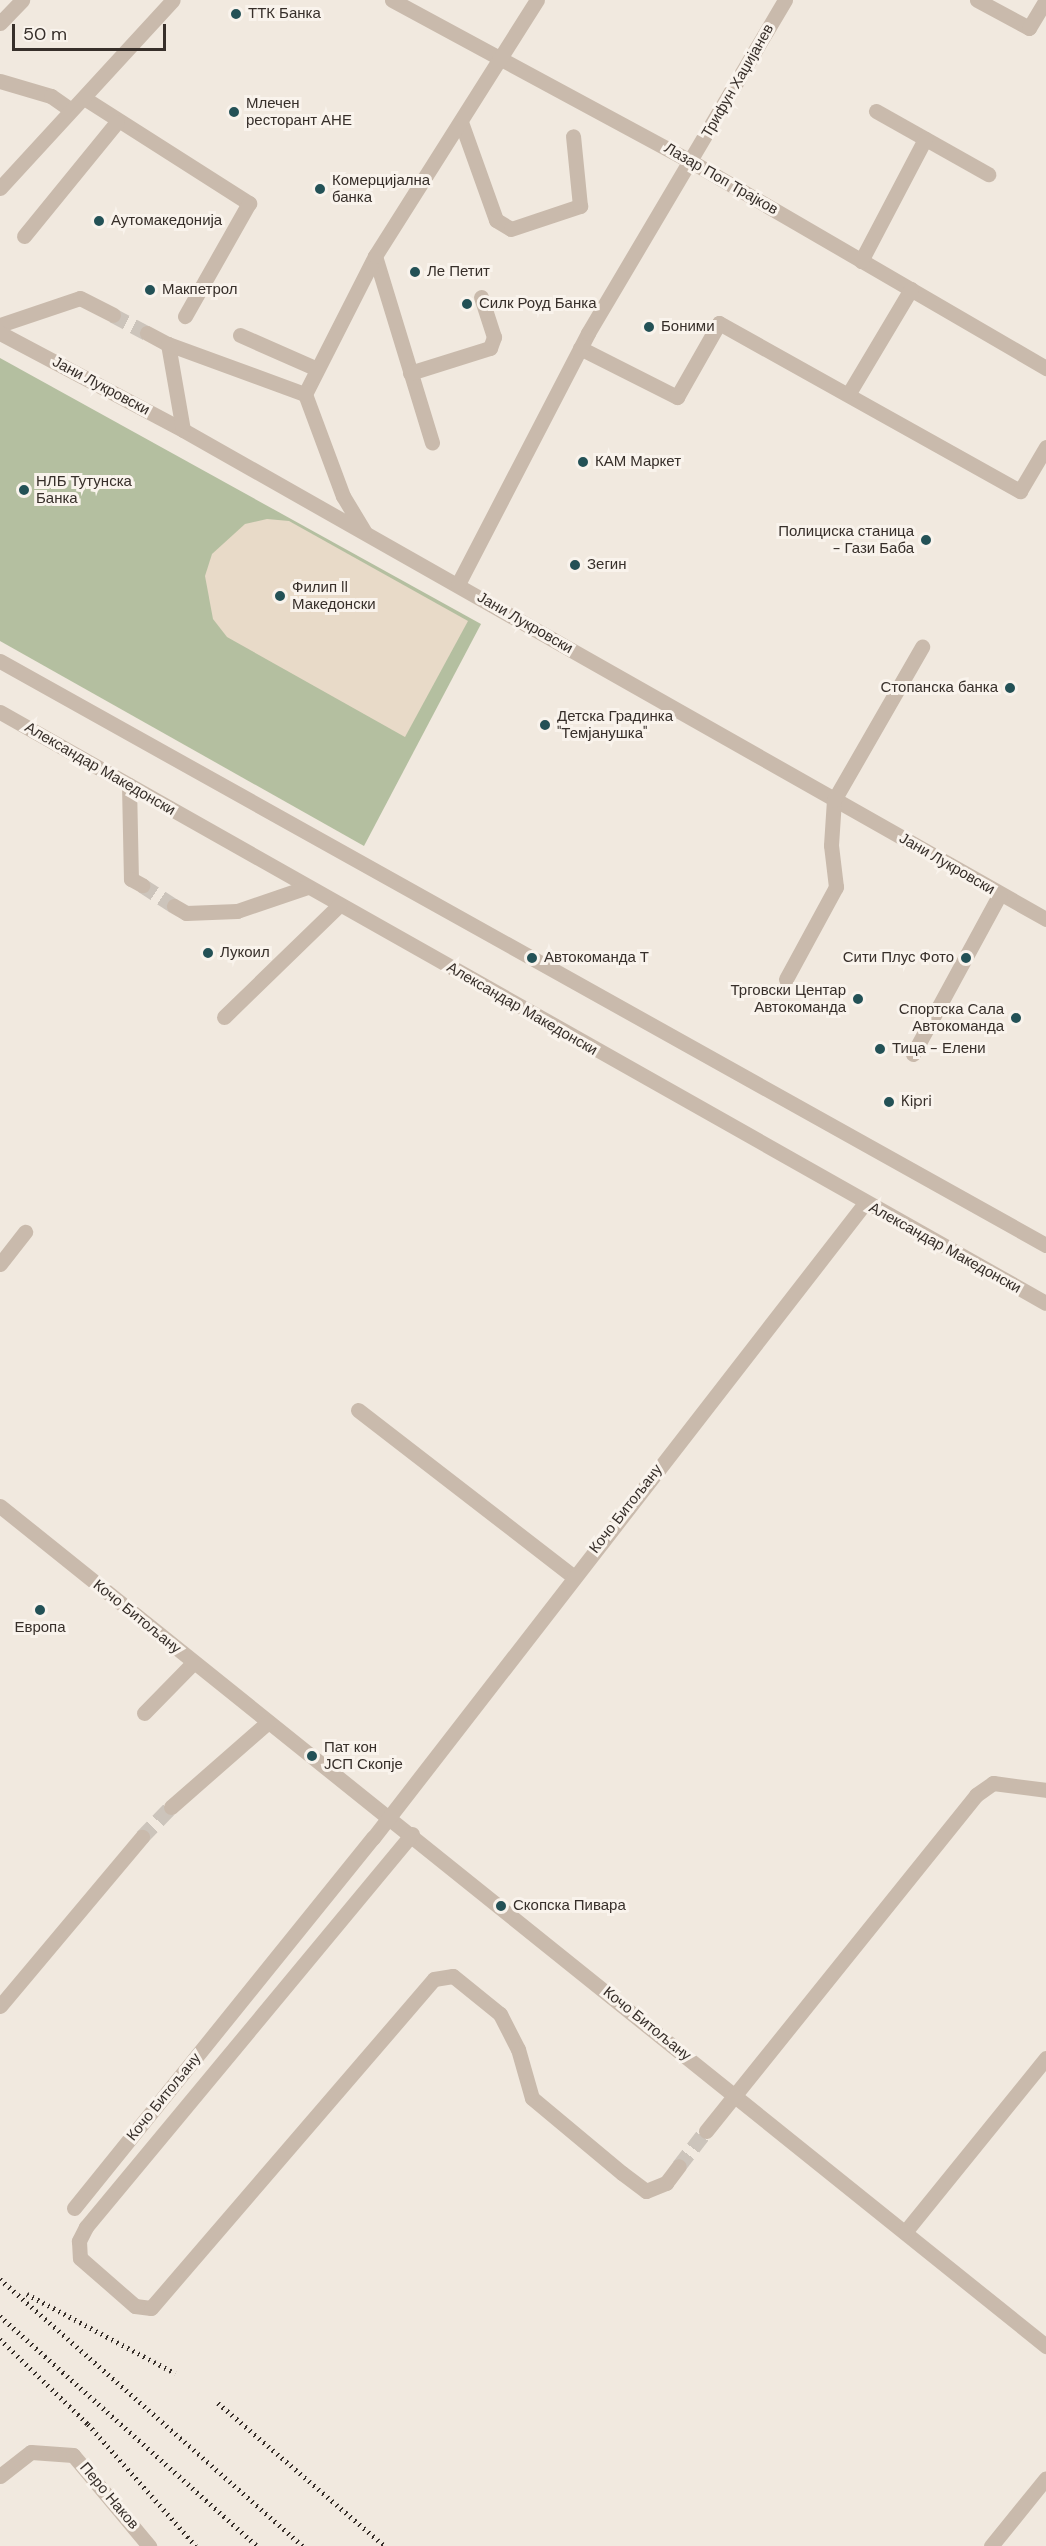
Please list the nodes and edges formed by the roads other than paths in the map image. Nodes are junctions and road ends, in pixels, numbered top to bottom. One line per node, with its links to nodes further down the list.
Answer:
1 (22, 0): 8 (street)
2 (173, 0): 11 (street)
3 (392, 0): 9 (street, Лазар Поп Трајков)
4 (537, 0): 9 (street)
5 (785, 0): 18 (street, Трифун Хаџијанев)
6 (977, 0): 7 (street)
7 (1046, 0)
8 (0, 23)
9 (503, 59): 15 (street); 18 (street, Лазар Поп Трајков)
10 (0, 81): 12 (street)
11 (84, 98): 12 (street); 14 (street)
12 (72, 110): 20 (street)
13 (876, 111): 17 (street)
14 (117, 122): 21 (street); 27 (street)
15 (461, 122): 16 (street); 22 (street)
16 (573, 136)
17 (925, 139): 19 (street); 23 (street)
18 (692, 162): 23 (street, Лазар Поп Трајков); 33 (street, Трифун Хаџијанев)
19 (988, 174)
20 (0, 188)
21 (24, 237)
22 (375, 256): 34 (street); 36 (street)
23 (861, 261): 24 (street, Лазар Поп Трајков)
24 (910, 289): 35 (street, Лазар Поп Трајков); 37 (street)
25 (481, 297): 36 (street)
26 (113, 315): 28 (street)
27 (185, 316)
28 (0, 325)
29 (0, 333): 39 (street, Јани Лукровски)
30 (147, 333): 32 (street)
31 (240, 335): 34 (street)
32 (168, 344): 38 (street); 39 (street)
33 (580, 348): 37 (street); 43 (street, Трифун Хаџијанев)
34 (317, 369): 38 (street)
35 (1046, 369)
36 (410, 373): 40 (street)
37 (849, 393): 41 (street)
38 (305, 394): 42 (street)
39 (183, 430): 42 (street, Јани Лукровски)
40 (432, 443)
41 (1046, 447)
42 (366, 534): 43 (street, Јани Лукровски)
43 (458, 584): 48 (street, Јани Лукровски)
44 (922, 647): 48 (street)
45 (0, 661): 60 (street)
46 (0, 712): 47 (street, Александар Македонски)
47 (129, 785): 49 (street); 50 (street, Александар Македонски)
48 (834, 800): 51 (street, Јани Лукровски); 55 (street)
49 (142, 885)
50 (307, 887): 52 (street, Александар Македонски); 53 (street)
51 (1000, 894): 54 (street, Јани Лукровски); 57 (street)
52 (339, 905): 56 (street); 58 (street, Александар Македонски)
53 (174, 906)
54 (1046, 920)
55 (786, 979)
56 (224, 1017)
57 (913, 1054)
58 (864, 1203): 62 (street, Александар Македонски); 65 (street, Кочо Битољану)
59 (25, 1232): 61 (street)
60 (1046, 1245)
61 (0, 1264)
62 (1046, 1303)
63 (358, 1410): 65 (street)
64 (0, 1506): 66 (street, Кочо Битољану)
65 (574, 1577): 71 (street, Кочо Битољану)
66 (193, 1663): 67 (street); 68 (street, Кочо Битољану)
67 (144, 1713)
68 (268, 1722): 70 (street); 71 (street, Кочо Битољану)
69 (1046, 1790): 76 (street)
70 (171, 1807)
71 (389, 1816): 72 (street, Кочо Битољану); 79 (street, Кочо Битољану)
72 (412, 1834): 76 (street, Кочо Битољану); 78 (street)
73 (142, 1837): 74 (street)
74 (0, 2006)
75 (1046, 2058): 80 (street)
76 (735, 2094): 77 (street); 80 (street, Кочо Битољану)
77 (706, 2131)
78 (679, 2166)
79 (74, 2208)
80 (905, 2232): 81 (street, Кочо Битољану)
81 (1046, 2346)
82 (0, 2476): 84 (street, Перо Наков)
83 (1046, 2478): 85 (street)
84 (150, 2546)
85 (991, 2546)

